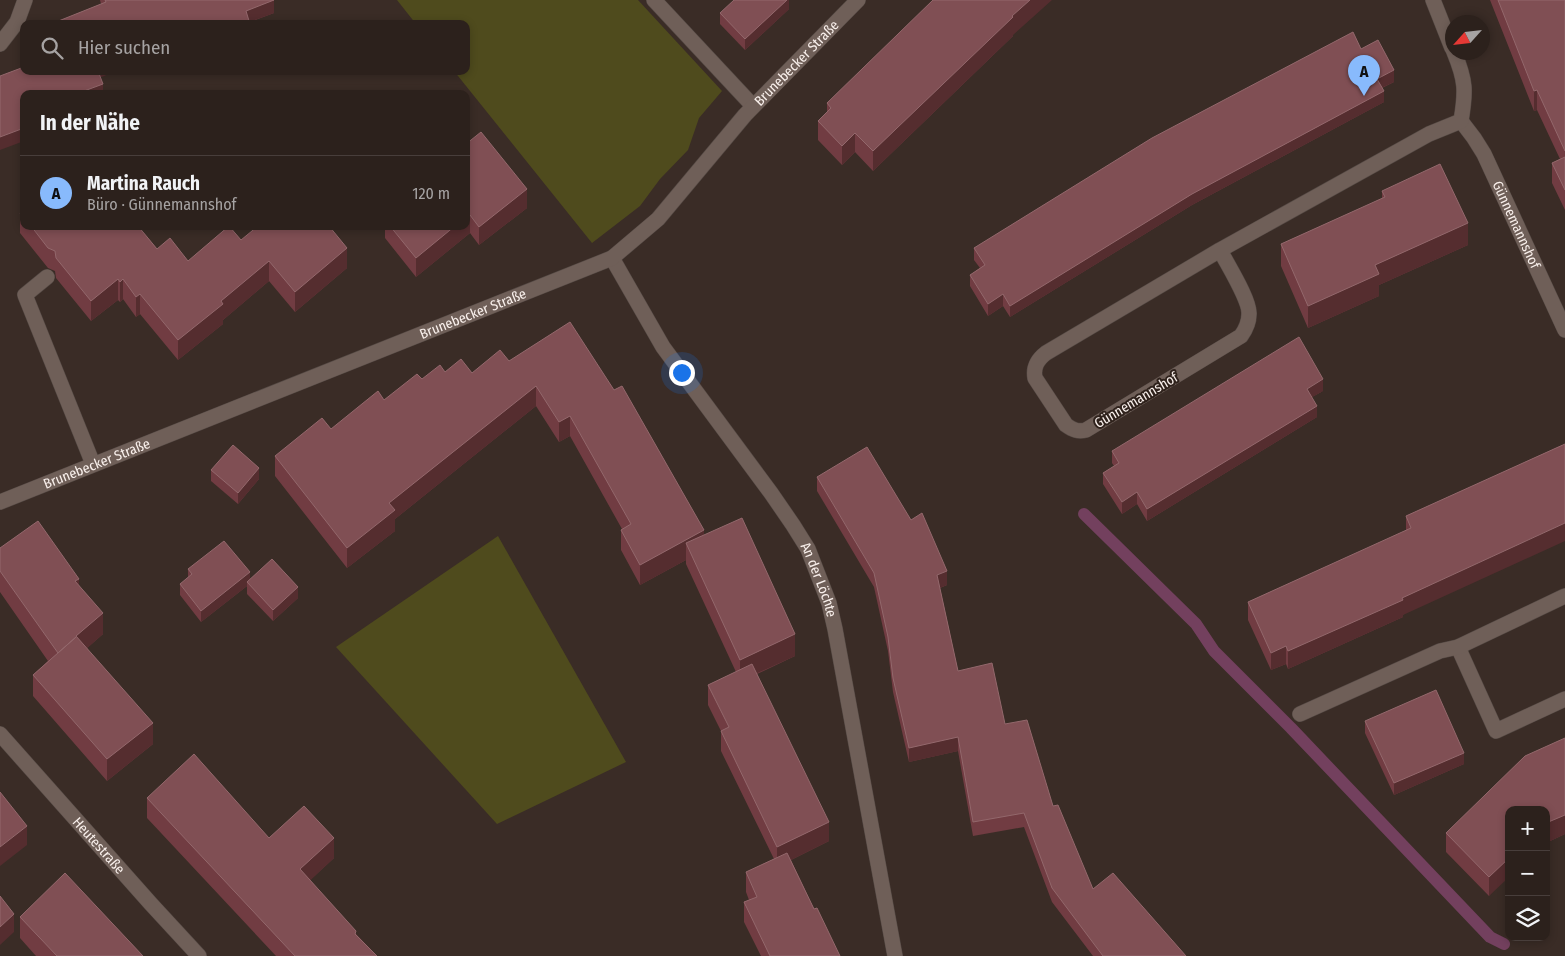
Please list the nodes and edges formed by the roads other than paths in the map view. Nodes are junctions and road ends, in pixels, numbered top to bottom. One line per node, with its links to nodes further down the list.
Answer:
1 (25, 0): 6 (street)
2 (654, 0): 8 (street)
3 (858, 0): 8 (street, Brunebecker Straße)
4 (1433, 0): 5 (street)
5 (1445, 30)
6 (0, 44)
7 (1457, 60): 9 (street)
8 (753, 106): 11 (street, Brunebecker Straße)
9 (1461, 122): 10 (street, Günnemannshof); 13 (street, Günnemannshof)
10 (1220, 250): 10 (street, Günnemannshof)
11 (612, 258): 14 (street, Brunebecker Straße); 22 (street, An der Löchte)
12 (48, 277): 14 (street)
13 (1565, 330)
14 (93, 464): 15 (street, Brunebecker Straße)
15 (0, 502)
16 (1565, 596): 17 (street)
17 (1458, 647): 18 (street); 19 (street)
18 (1565, 699)
19 (1300, 714)
20 (0, 734): 21 (street, Heutestraße)
21 (199, 956)
22 (895, 956)

